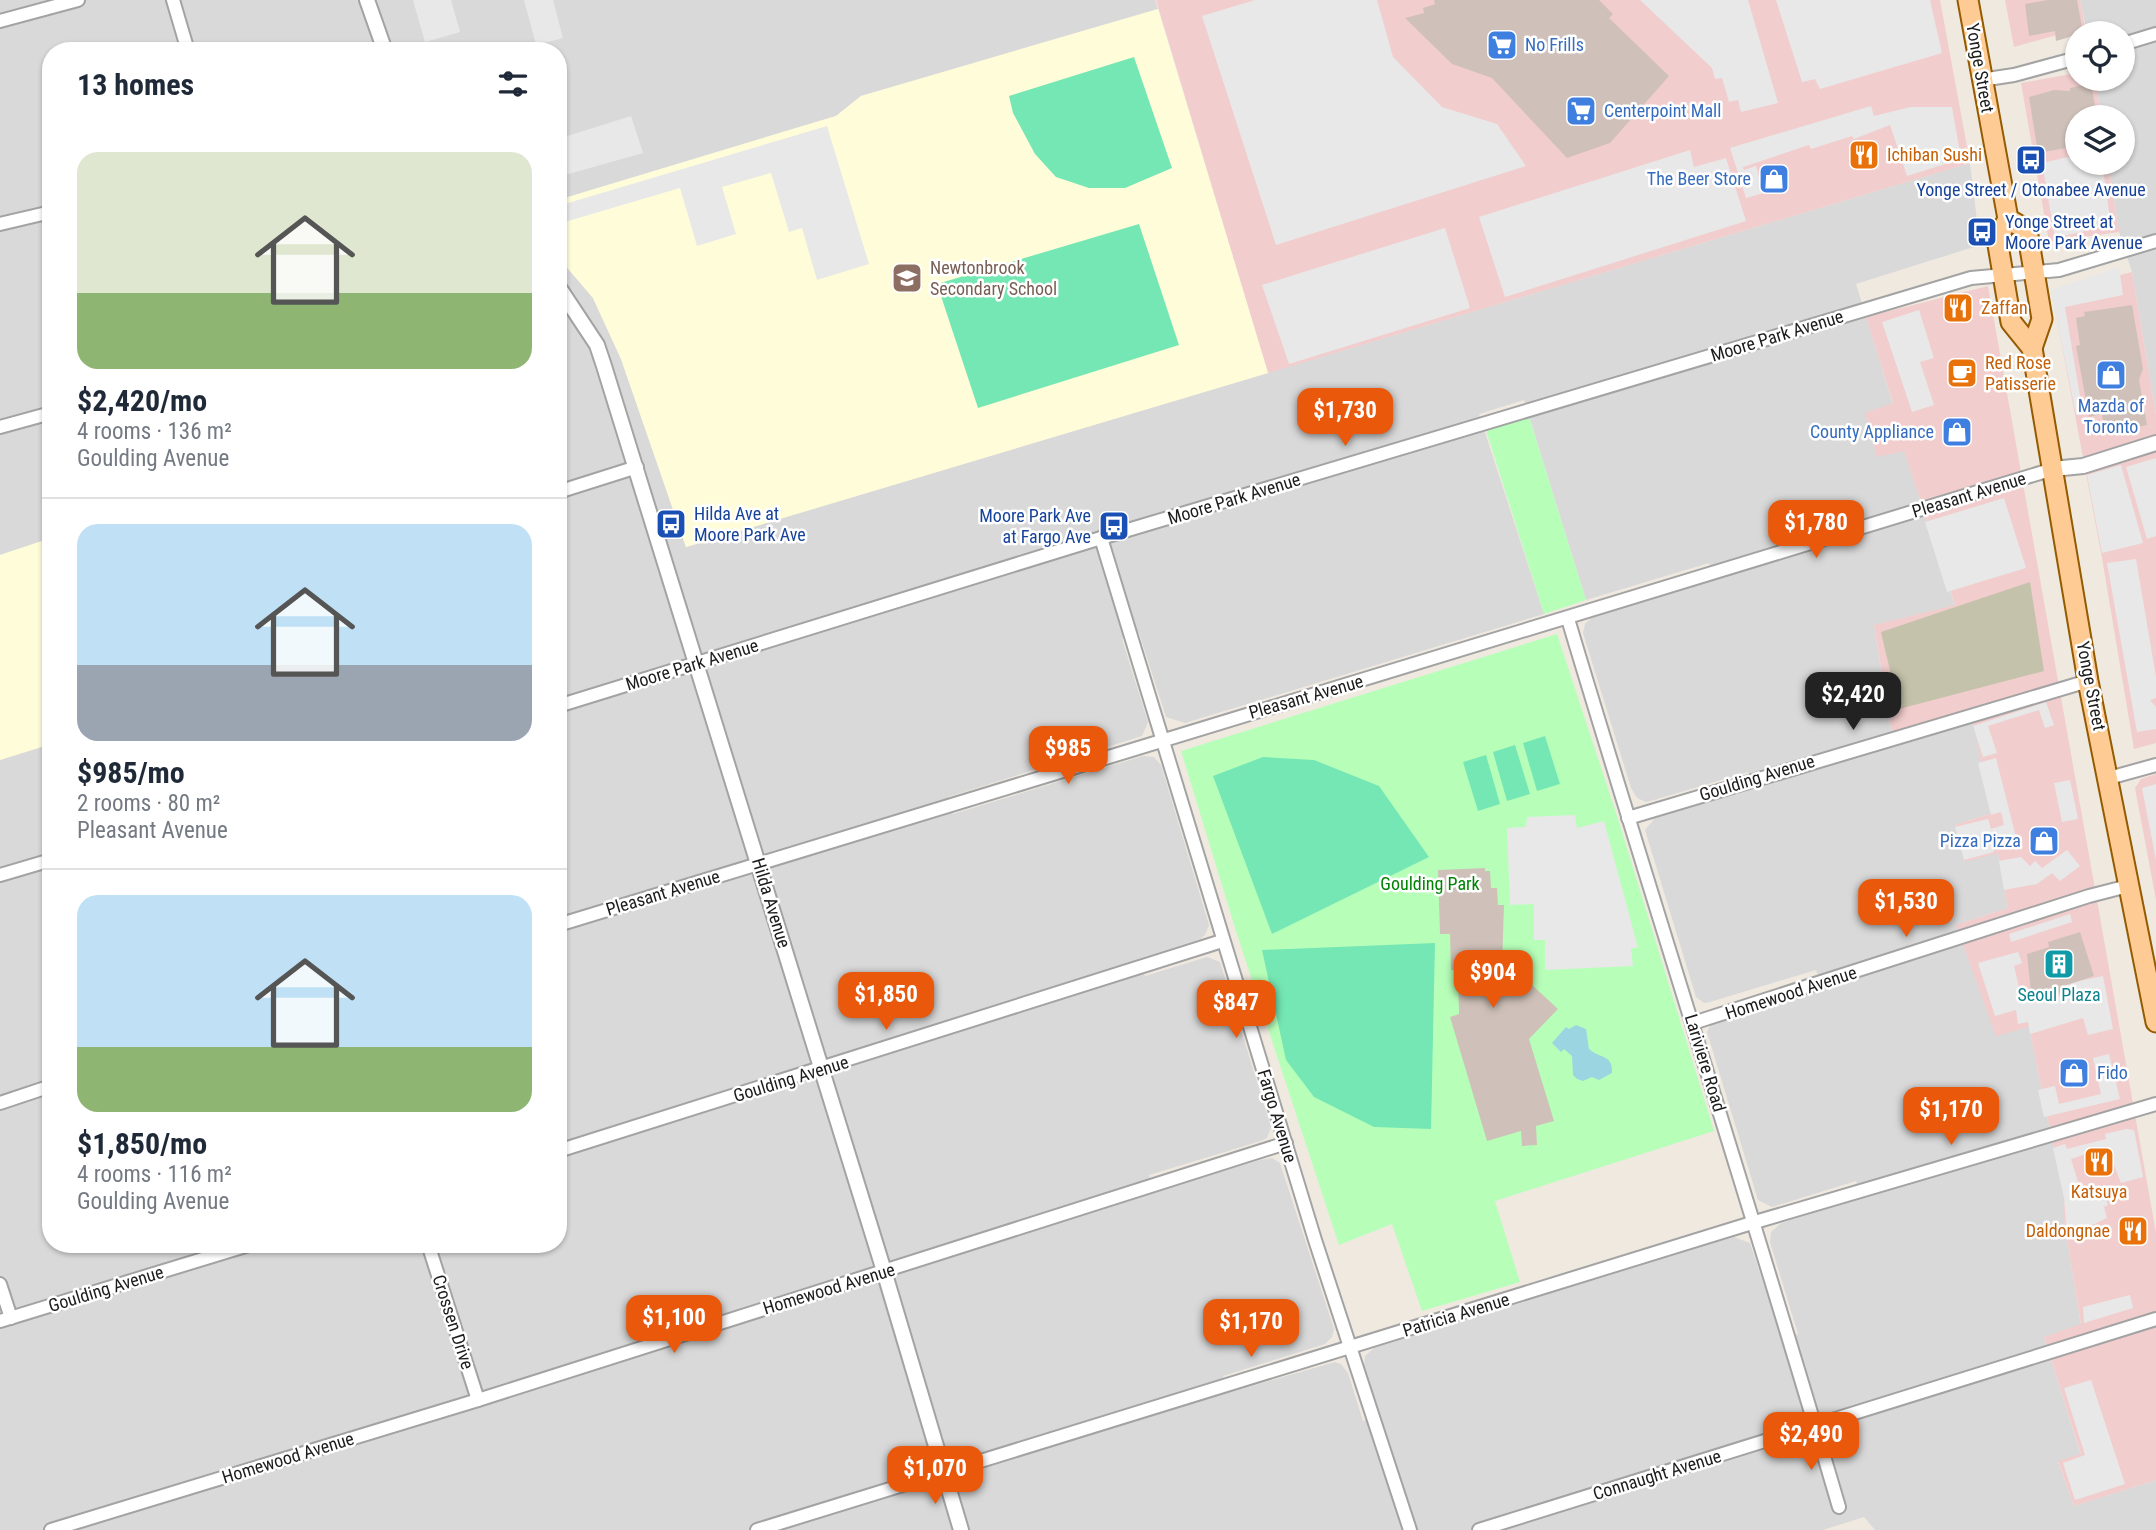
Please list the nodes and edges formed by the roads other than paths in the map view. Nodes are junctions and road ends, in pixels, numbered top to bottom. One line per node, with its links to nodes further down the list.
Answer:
1 (78, 0): 5 (street)
2 (173, 0): 8 (street)
3 (367, 0): 9 (street)
4 (1968, 0): 11 (main road, Yonge Street)
5 (0, 21)
6 (2156, 34): 7 (street)
7 (2135, 40)
8 (185, 42)
9 (382, 42)
10 (2065, 61): 11 (street)
11 (1981, 80): 13 (main road, Yonge Street)
12 (42, 214): 14 (street)
13 (2008, 219): 16 (main road, Yonge Street); 17 (main road, Yonge Street)
14 (0, 225)
15 (2156, 241): 16 (street, Moore Park Avenue)
16 (2034, 274): 17 (street, Moore Park Avenue); 19 (main road, Yonge Street)
17 (2004, 277): 19 (main road, Yonge Street); 26 (street, Moore Park Avenue)
18 (567, 300): 23 (street, Hilda Avenue)
19 (2032, 348): 24 (main road, Yonge Street)
20 (42, 415): 21 (street)
21 (0, 427)
22 (2156, 443): 24 (street)
23 (637, 467): 25 (street); 28 (street, Hilda Avenue)
24 (2053, 469): 27 (street, Pleasant Avenue); 29 (main road, Yonge Street)
25 (567, 489)
26 (1101, 538): 28 (street, Moore Park Avenue); 31 (street, Fargo Avenue)
27 (1569, 619): 31 (street, Pleasant Avenue); 34 (street, Lariviere Road)
28 (695, 664): 30 (street, Moore Park Avenue); 36 (street, Hilda Avenue)
29 (2088, 681): 33 (main road, Yonge Street); 34 (street, Goulding Avenue)
30 (567, 703)
31 (1163, 739): 36 (street, Pleasant Avenue); 40 (street, Fargo Avenue)
32 (2156, 765): 33 (street)
33 (2109, 778): 38 (main road, Yonge Street)
34 (1628, 817): 41 (street, Lariviere Road)
35 (42, 863): 37 (street)
36 (759, 864): 39 (street, Pleasant Avenue); 43 (street, Hilda Avenue)
37 (0, 875)
38 (2129, 886): 41 (street, Homewood Avenue); 42 (main road, Yonge Street)
39 (567, 922)
40 (1222, 941): 43 (street, Goulding Avenue); 47 (street, Fargo Avenue)
41 (1693, 1023): 49 (street, Lariviere Road)
42 (2156, 1023)
43 (822, 1069): 48 (street, Goulding Avenue); 52 (street, Hilda Avenue)
44 (42, 1089): 45 (street)
45 (0, 1103)
46 (2156, 1104): 49 (street, Patricia Avenue)
47 (1286, 1143): 52 (street, Homewood Avenue); 56 (street, Fargo Avenue)
48 (567, 1148)
49 (1755, 1222): 56 (street, Patricia Avenue); 58 (street, Lariviere Road)
50 (222, 1253): 54 (street, Goulding Avenue)
51 (431, 1253): 57 (street, Crossen Drive)
52 (884, 1271): 57 (street, Homewood Avenue); 59 (street, Hilda Avenue)
53 (0, 1284): 54 (street)
54 (5, 1319)
55 (2156, 1319): 58 (street, Connaught Avenue)
56 (1350, 1346): 59 (street, Patricia Avenue); 65 (street, Fargo Avenue)
57 (478, 1400): 61 (street, Homewood Avenue)
58 (1816, 1427): 60 (street, Lariviere Road); 66 (street, Connaught Avenue)
59 (943, 1472): 63 (street, Patricia Avenue); 64 (street, Hilda Avenue)
60 (1839, 1507)
61 (78, 1526): 62 (street, Homewood Avenue)
62 (51, 1530)
63 (757, 1530)
64 (961, 1530)
65 (1410, 1530)
66 (1479, 1530)

